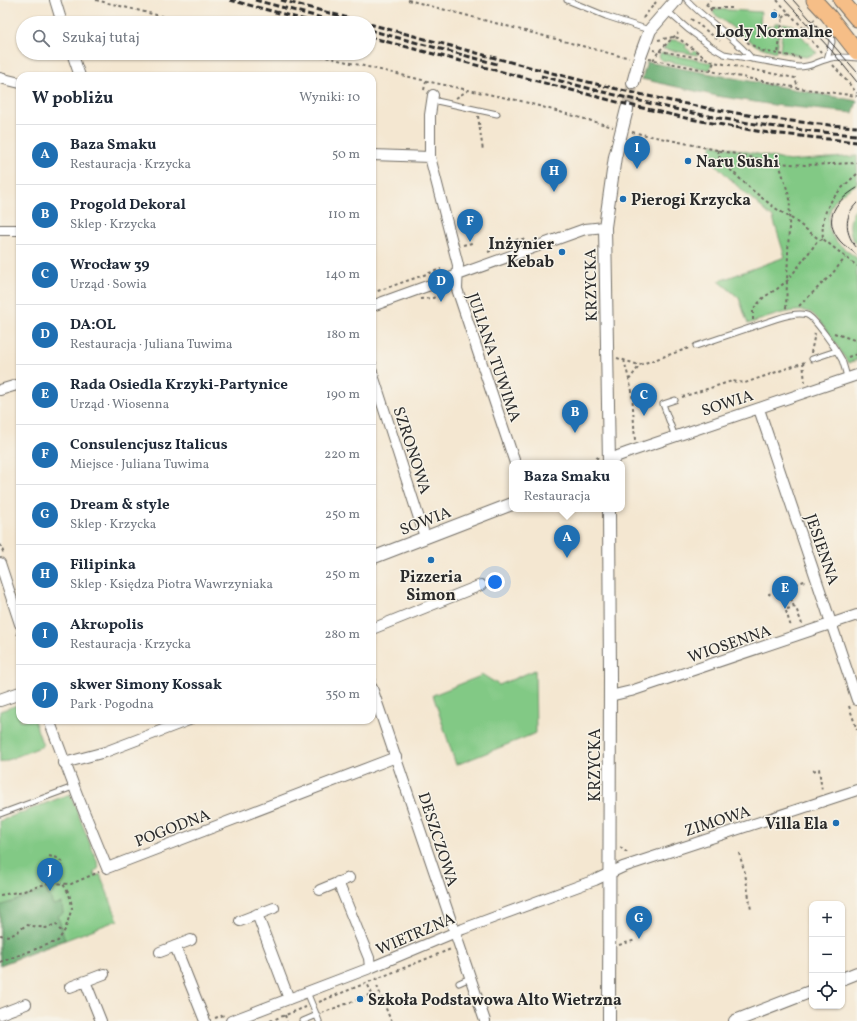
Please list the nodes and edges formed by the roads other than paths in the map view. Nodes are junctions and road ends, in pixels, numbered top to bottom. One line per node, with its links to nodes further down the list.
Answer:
1 (55, 0): 7 (street)
2 (567, 0): 10 (lane)
3 (678, 0): 6 (street); 13 (lane)
4 (814, 0): 8 (main road)
5 (841, 0): 9 (main road)
6 (666, 10): 10 (street); 13 (lane)
7 (60, 16)
8 (822, 16): 11 (main road); 14 (lane)
9 (857, 19)
10 (653, 35): 19 (street)
11 (857, 52)
12 (857, 58): 14 (lane)
13 (752, 59): 14 (lane)
14 (827, 59)
15 (74, 60): 16 (street)
16 (79, 72)
17 (0, 78): 18 (street)
18 (16, 82)
19 (633, 83)
20 (429, 97): 22 (lane); 24 (street, JULIANA TUWIMA)
21 (627, 109): 25 (street, KRZYCKA)
22 (497, 114)
23 (376, 154): 24 (street)
24 (430, 157): 28 (street, JULIANA TUWIMA)
25 (604, 227): 28 (street); 41 (street, KRZYCKA)
26 (0, 230): 27 (street)
27 (16, 230)
28 (457, 275): 29 (street); 40 (street, JULIANA TUWIMA)
29 (376, 305)
30 (696, 346): 31 (lane)
31 (836, 351): 32 (lane); 33 (lane)
32 (812, 359)
33 (852, 376): 38 (street, SOWIA)
34 (16, 385): 36 (street)
35 (376, 385): 45 (street, SZRONOWA)
36 (0, 390)
37 (675, 400): 39 (lane)
38 (759, 409): 39 (street, SOWIA); 51 (street, JESIENNA)
39 (674, 437): 42 (street, SOWIA)
40 (514, 460)
41 (609, 460)
42 (613, 460)
43 (509, 505): 45 (street, SOWIA)
44 (609, 512): 54 (street, KRZYCKA)
45 (425, 538): 46 (street, SOWIA)
46 (376, 556)
47 (0, 563): 49 (street)
48 (481, 585): 52 (street)
49 (16, 612)
50 (857, 615): 51 (street, WIOSENNA)
51 (832, 624): 54 (street, WIOSENNA); 57 (street, JESIENNA)
52 (376, 627)
53 (16, 694): 55 (street)
54 (610, 696): 65 (street, KRZYCKA)
55 (0, 700)
56 (376, 700): 60 (street, DESZCZOWA)
57 (852, 701)
58 (50, 724): 61 (street, POGODNA)
59 (178, 724): 61 (street)
60 (396, 757): 62 (street, POGODNA); 72 (street, DESZCZOWA)
61 (64, 763): 62 (street, POGODNA)
62 (74, 787): 64 (lane)
63 (857, 790): 65 (street, ZIMOWA)
64 (0, 814)
65 (609, 872): 72 (street, WIETRZNA); 96 (street, KRZYCKA)
66 (349, 878): 67 (street)
67 (338, 882): 68 (street); 76 (street)
68 (320, 890)
69 (274, 908): 70 (street)
70 (256, 914): 71 (street); 86 (street)
71 (240, 921)
72 (455, 933): 76 (street, WIETRZNA); 79 (street, DESZCZOWA)
73 (191, 940): 74 (street)
74 (175, 946): 75 (street); 91 (street)
75 (160, 952)
76 (370, 968): 84 (street, WIETRZNA)
77 (104, 974): 81 (street)
78 (857, 974): 80 (street)
79 (470, 978): 82 (lane); 95 (street, DESZCZOWA)
80 (845, 978)
81 (85, 981): 83 (street); 90 (street)
82 (459, 983)
83 (70, 987)
84 (307, 992): 86 (street, WIETRZNA); 88 (lane)
85 (809, 992): 97 (street)
86 (289, 999): 92 (street, WIETRZNA)
87 (26, 1004): 89 (street)
88 (317, 1015): 93 (lane); 94 (lane)
89 (3, 1016)
90 (101, 1021)
91 (205, 1021)
92 (231, 1021)
93 (303, 1021)
94 (319, 1021)
95 (485, 1021)
96 (609, 1021)
97 (735, 1021)

